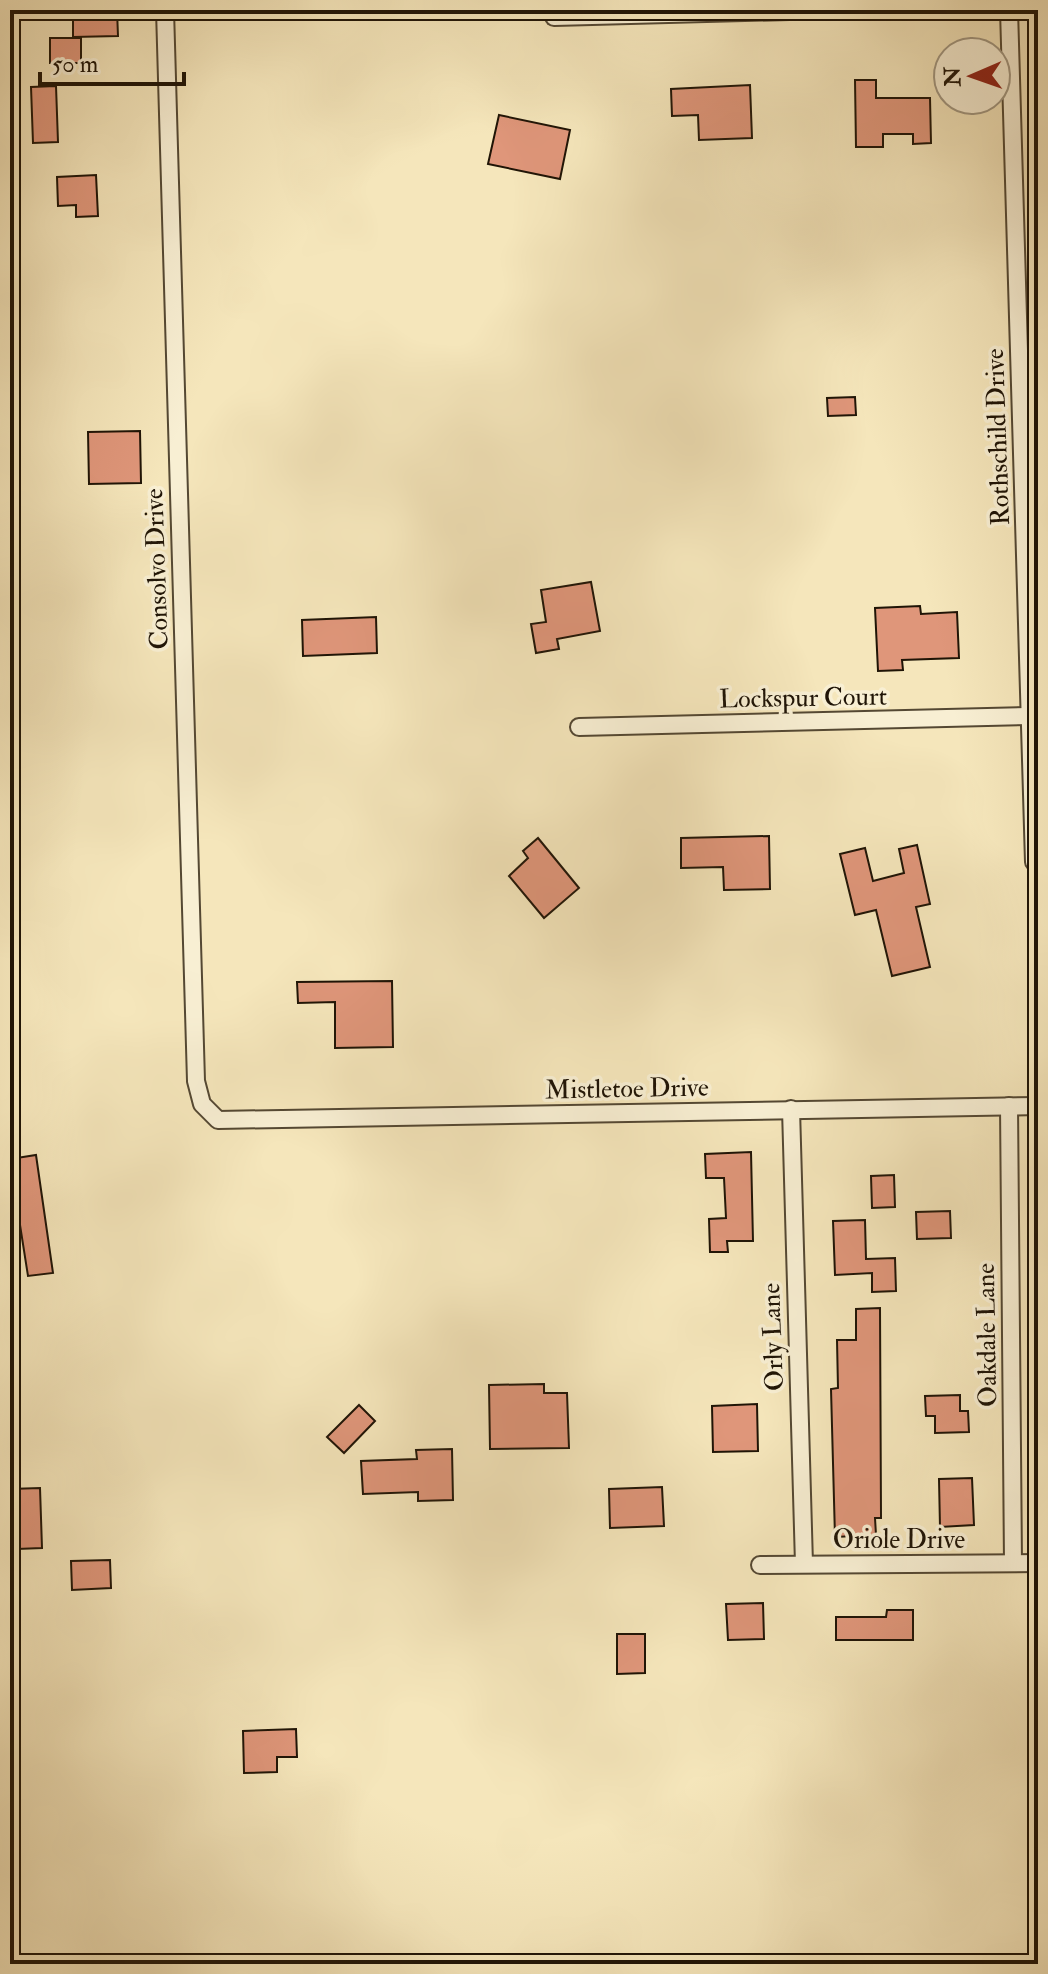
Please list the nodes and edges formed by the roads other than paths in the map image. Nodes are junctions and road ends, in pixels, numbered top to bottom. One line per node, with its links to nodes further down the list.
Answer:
1 (165, 10): 11 (street, Consolvo Drive)
2 (827, 10): 4 (street)
3 (1009, 10): 5 (street, Rothschild Drive)
4 (554, 17)
5 (1029, 716): 6 (street, Lockspur Court); 7 (street, Rothschild Drive)
6 (579, 727)
7 (1034, 862)
8 (1009, 1106): 9 (street, Mistletoe Drive); 10 (street, Mistletoe Drive); 12 (street, Oakdale Lane)
9 (1038, 1106)
10 (791, 1109): 11 (street, Mistletoe Drive); 14 (street, Orly Lane)
11 (218, 1120)
12 (1013, 1563): 13 (street, Oriole Drive); 14 (street, Oriole Drive)
13 (1038, 1563)
14 (804, 1564): 15 (street, Oriole Drive)
15 (760, 1565)

